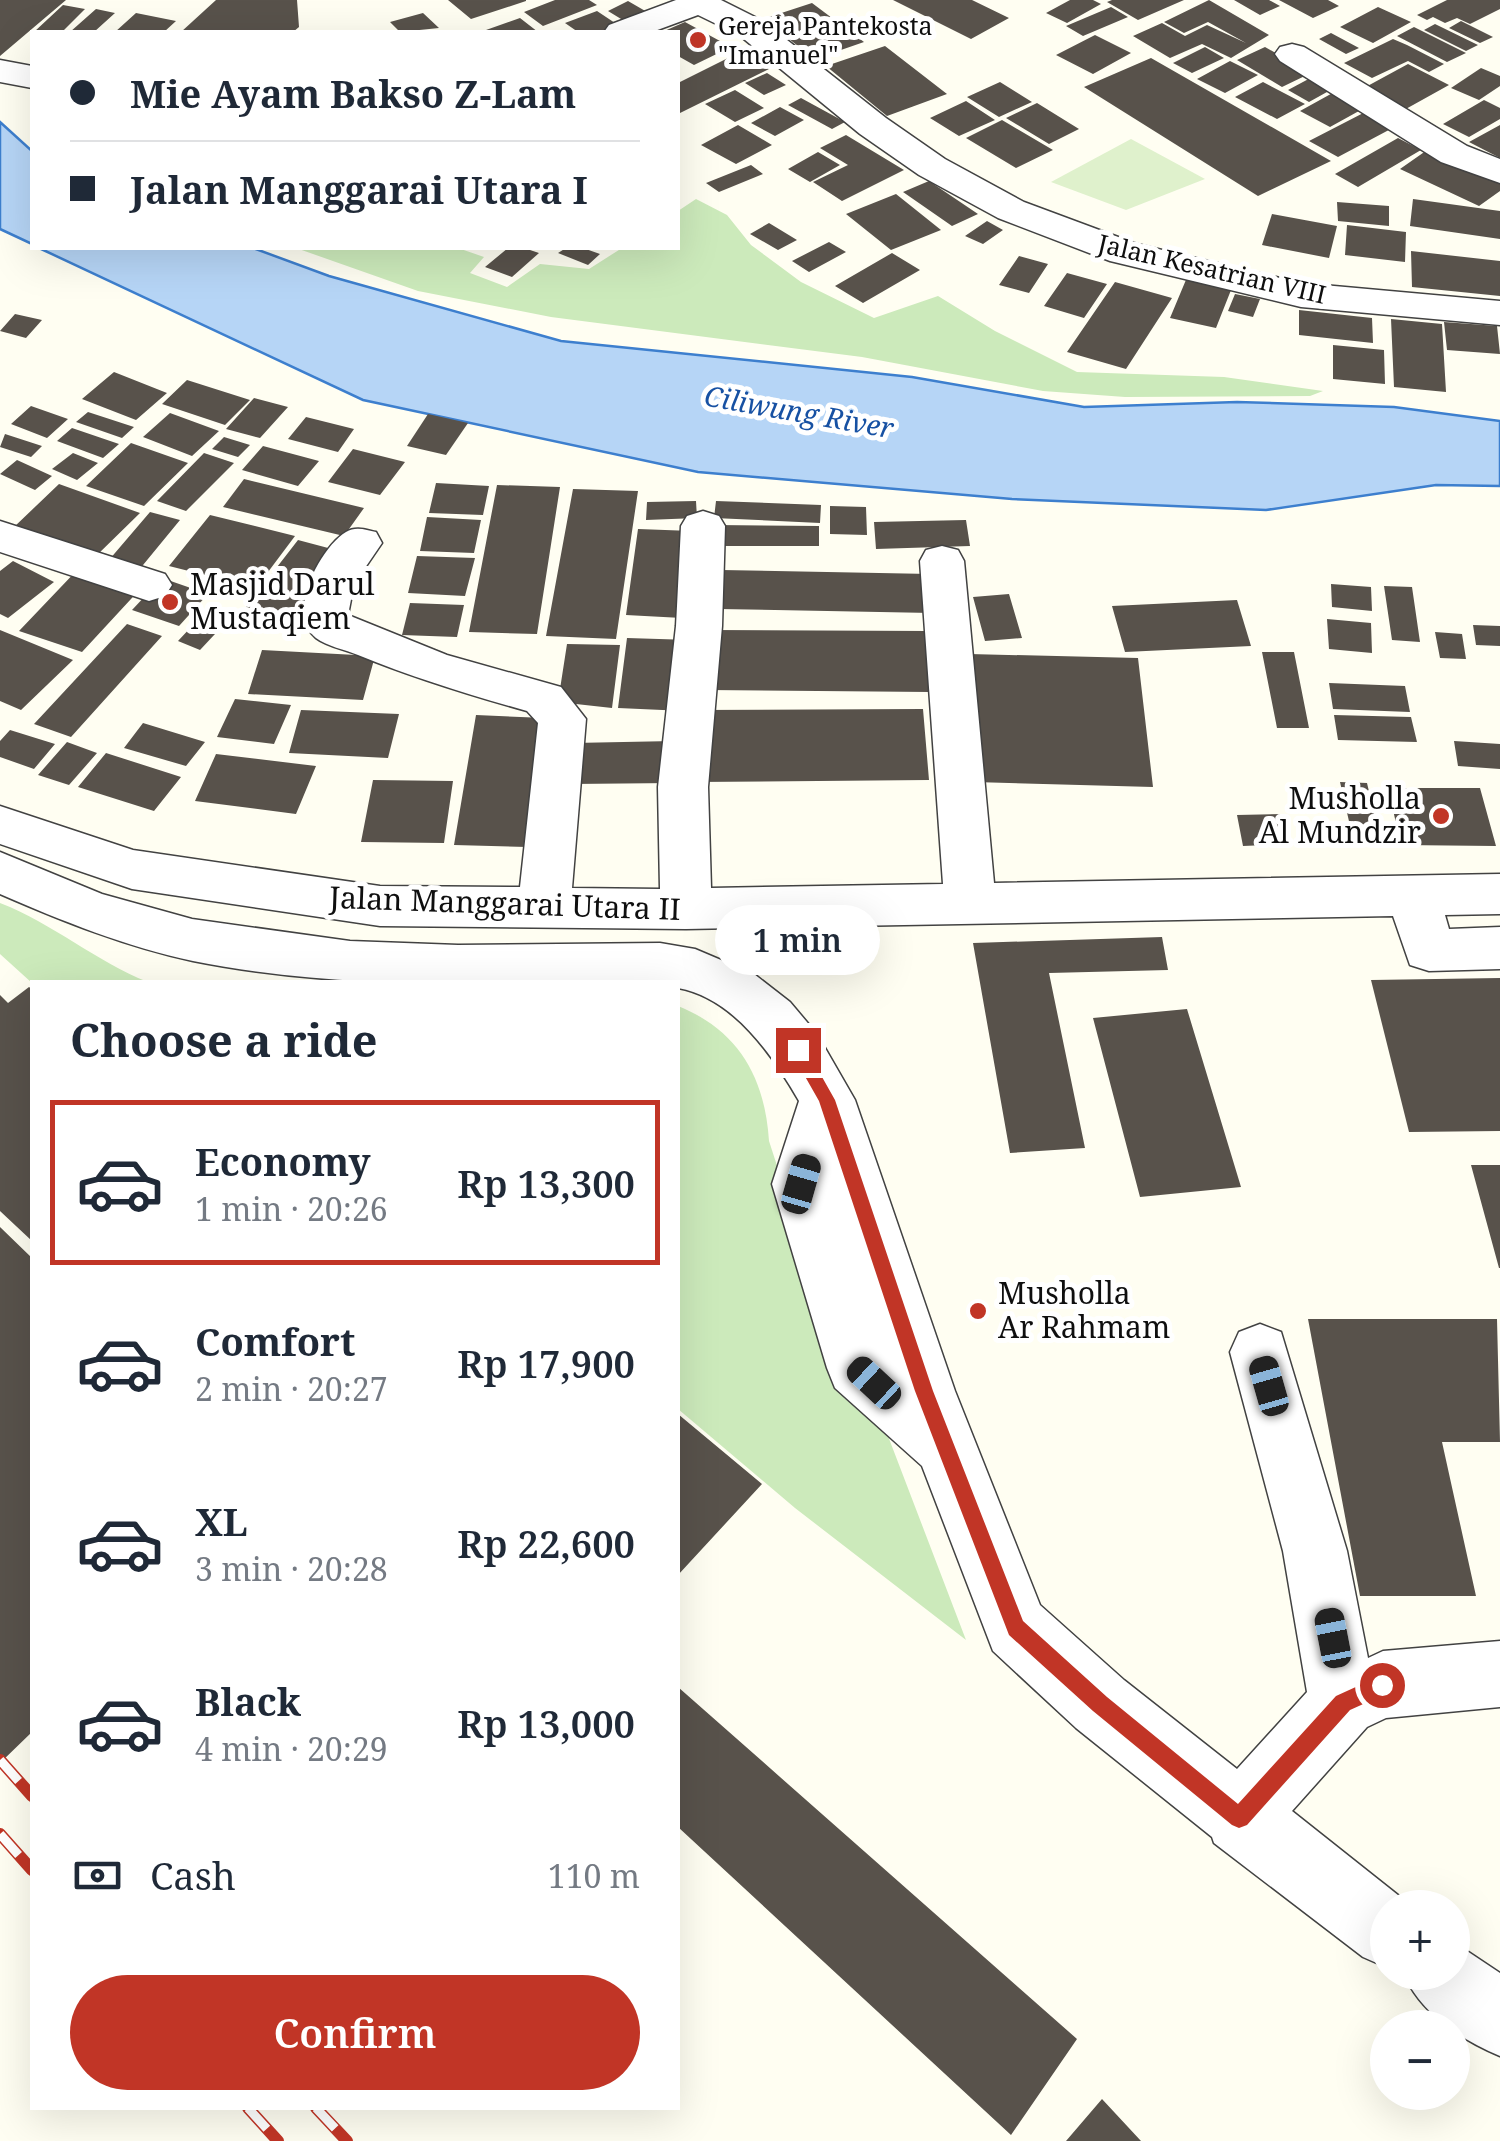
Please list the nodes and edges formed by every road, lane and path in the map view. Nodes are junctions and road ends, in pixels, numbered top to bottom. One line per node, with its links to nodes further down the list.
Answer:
1 (779, 0): 3 (street)
2 (697, 2): 3 (street, Jalan Kesatrian VIII); 4 (street)
3 (751, 28): 9 (street, Jalan Kesatrian VIII)
4 (626, 30)
5 (1292, 54): 8 (street)
6 (0, 72): 7 (street)
7 (30, 76)
8 (1500, 172)
9 (1500, 313)
10 (703, 526): 22 (street)
11 (0, 536): 14 (street)
12 (360, 543): 20 (street)
13 (942, 562): 19 (street)
14 (150, 585)
15 (0, 825): 20 (street, Jalan Manggarai Utara II)
16 (0, 872): 21 (street)
17 (1500, 894): 18 (street, Jalan Manggarai Utara II)
18 (1413, 896): 19 (street, Jalan Manggarai Utara II); 23 (street)
19 (970, 904): 22 (street, Jalan Manggarai Utara II)
20 (544, 908): 22 (street, Jalan Manggarai Utara II)
21 (89, 910): 24 (street); 25 (street)
22 (686, 910)
23 (1500, 948)
24 (589, 972): 29 (street)
25 (216, 980)
26 (1260, 1352): 28 (street)
27 (1500, 1674): 28 (street)
28 (1343, 1703): 29 (street)
29 (1239, 1818): 30 (street)
30 (1370, 1918)
31 (1463, 1990): 32 (street)
32 (1500, 2019)

